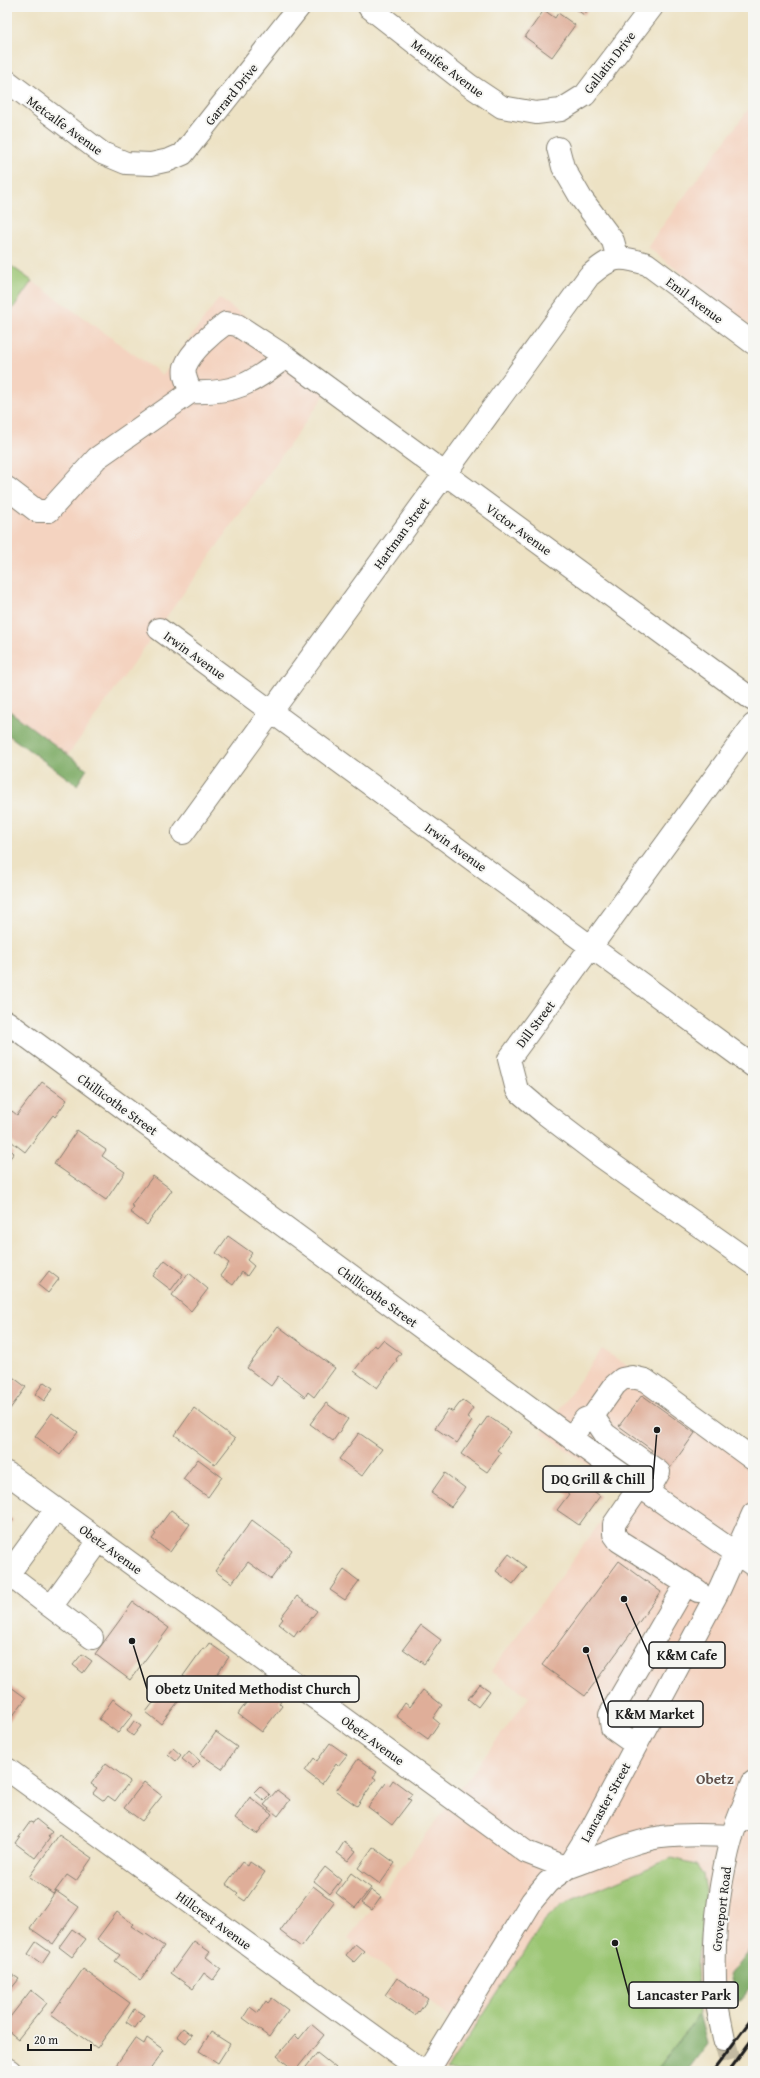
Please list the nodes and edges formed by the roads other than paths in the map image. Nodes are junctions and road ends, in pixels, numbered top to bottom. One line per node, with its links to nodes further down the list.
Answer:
1 (299, 7): 7 (street, Garrard Drive)
2 (369, 7): 5 (street, Menifee Avenue)
3 (652, 7): 5 (street, Gallatin Drive)
4 (7, 81): 7 (street, Metcalfe Avenue)
5 (536, 114)
6 (558, 148): 8 (street)
7 (151, 164)
8 (627, 260): 9 (street, Emil Avenue); 12 (street, Hartman Street)
9 (753, 343)
10 (286, 357): 11 (street); 11 (street, Victor Avenue); 12 (street, Victor Avenue)
11 (191, 392): 13 (street)
12 (445, 474): 15 (street, Victor Avenue); 16 (street, Hartman Street)
13 (7, 488)
14 (159, 629): 16 (street, Irwin Avenue)
15 (753, 700)
16 (271, 711): 18 (street, Hartman Street); 19 (street, Irwin Avenue)
17 (753, 725): 19 (street, Dill Street)
18 (183, 833)
19 (591, 947): 21 (street, Irwin Avenue); 22 (street, Dill Street)
20 (7, 1022): 24 (street, Chillicothe Street)
21 (753, 1066)
22 (753, 1264)
23 (593, 1416): 24 (street); 25 (street); 27 (street)
24 (571, 1438): 27 (street, Chillicothe Street)
25 (753, 1460)
26 (7, 1473): 28 (street, Obetz Avenue)
27 (644, 1489): 31 (street, Chillicothe Street); 33 (street)
28 (56, 1509): 30 (street, Obetz Avenue); 32 (street)
29 (753, 1514): 31 (street, Lancaster Street)
30 (100, 1540): 35 (street); 42 (street, Obetz Avenue)
31 (745, 1559): 34 (street, Lancaster Street)
32 (8, 1575): 35 (street)
33 (686, 1584): 34 (street); 37 (street)
34 (713, 1600): 37 (street, Lancaster Street)
35 (51, 1607): 36 (street)
36 (92, 1638)
37 (636, 1745): 42 (street, Lancaster Street)
38 (7, 1769): 46 (street, Hillcrest Avenue)
39 (753, 1782): 40 (street, Groveport Road)
40 (746, 1818): 41 (street, Groveport Road)
41 (732, 1836): 42 (street); 43 (street, Groveport Road)
42 (567, 1868): 47 (street, Lancaster Street)
43 (724, 2039)
44 (7, 2069): 45 (street)
45 (10, 2071)
46 (422, 2071)
47 (428, 2071)

